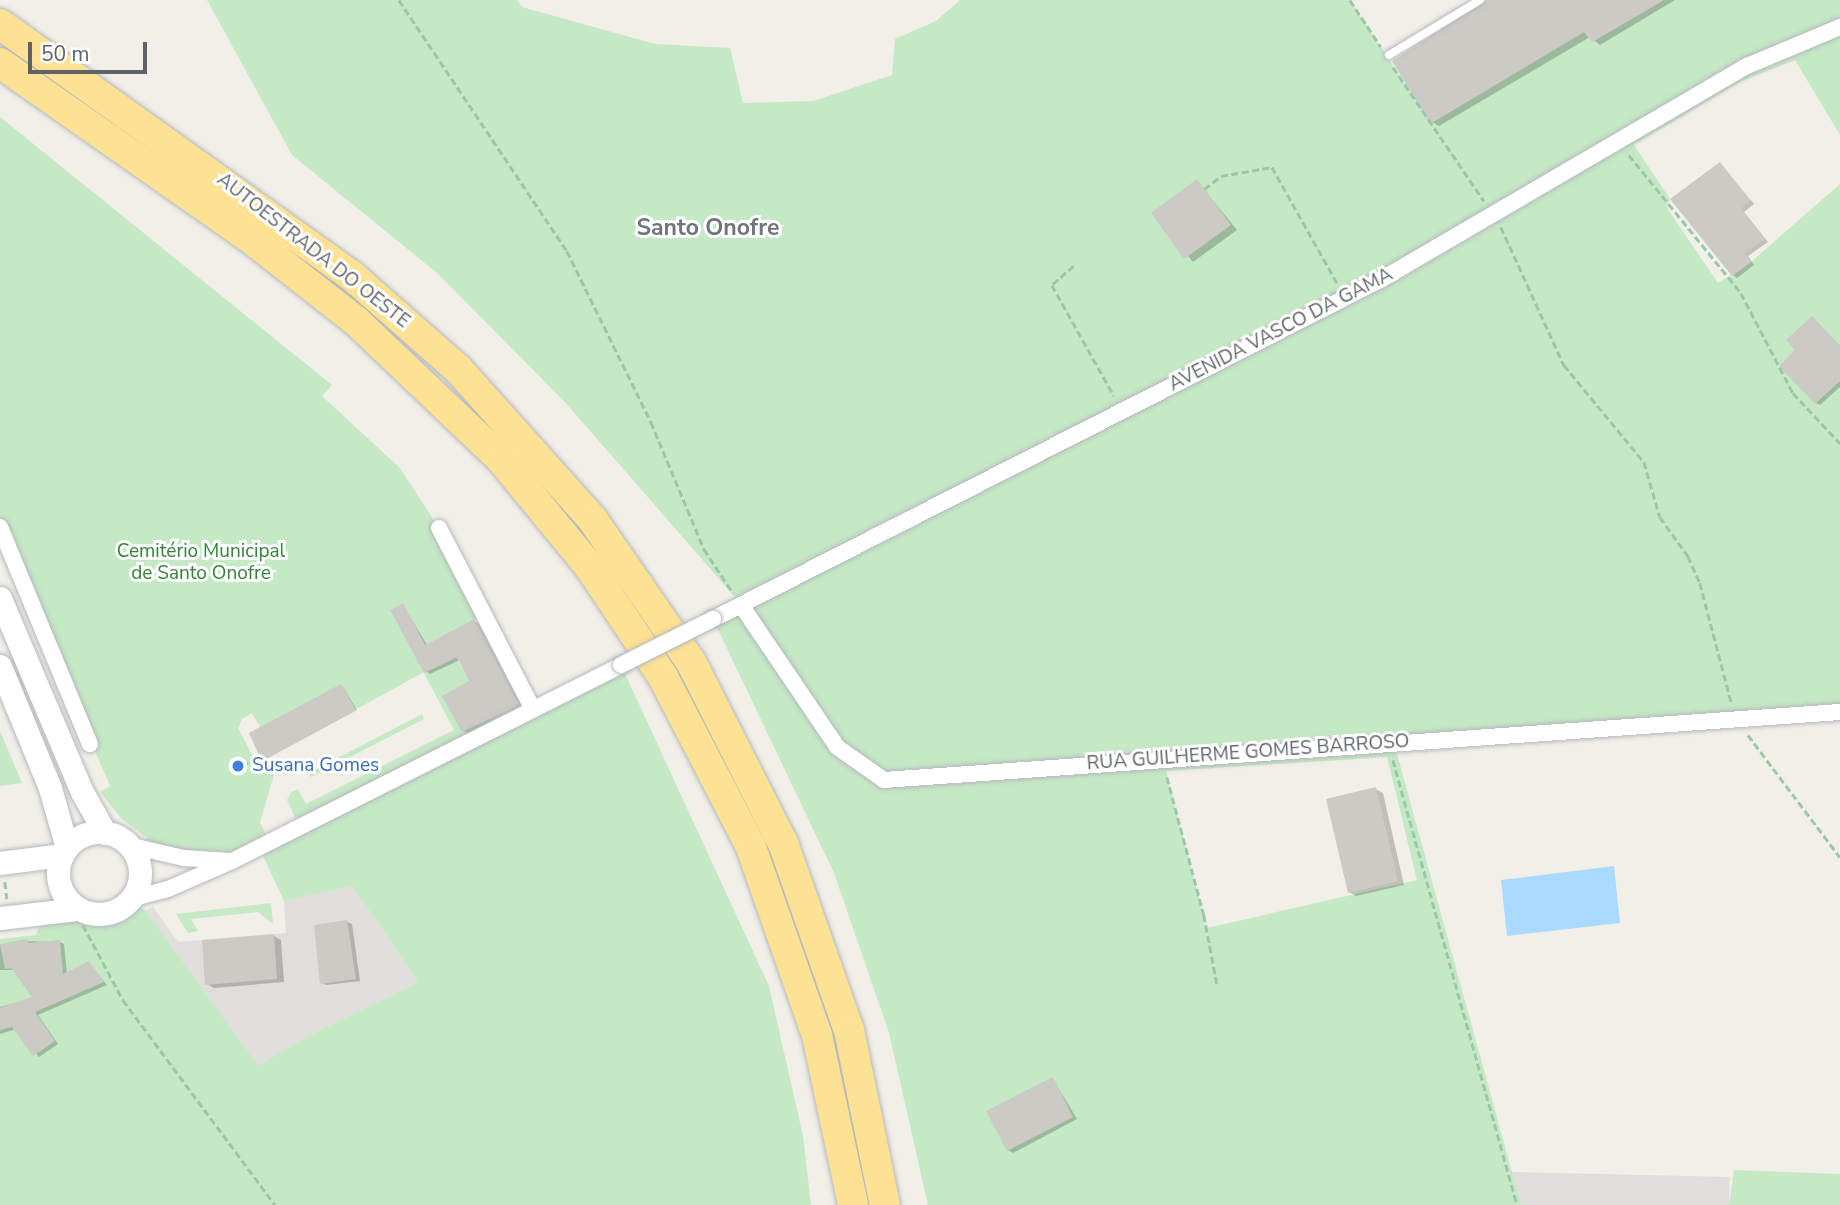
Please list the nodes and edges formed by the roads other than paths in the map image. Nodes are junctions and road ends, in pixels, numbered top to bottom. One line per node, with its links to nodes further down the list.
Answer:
1 (1480, 0): 5 (lane)
2 (0, 7): 7 (highway)
3 (0, 24): 7 (highway, AUTOESTRADA DO OESTE)
4 (1840, 27): 11 (street, AVENIDA VASCO DA GAMA)
5 (1387, 54)
6 (0, 63): 24 (highway, AUTOESTRADA DO OESTE)
7 (62, 68): 25 (highway, AUTOESTRADA DO OESTE)
8 (0, 527): 15 (street)
9 (439, 528): 13 (street)
10 (0, 598): 16 (main road)
11 (741, 605): 13 (street, AVENIDA VASCO DA GAMA, bridge); 14 (street, RUA GUILHERME GOMES BARROSO)
12 (0, 666): 18 (main road)
13 (533, 709): 19 (street)
14 (1840, 712)
15 (90, 744)
16 (105, 833): 17 (main road); 18 (main road)
17 (128, 845): 19 (street); 21 (main road)
18 (64, 851): 20 (main road); 22 (main road)
19 (232, 862): 21 (street)
20 (2, 866)
21 (130, 899): 22 (main road)
22 (78, 909): 23 (main road)
23 (4, 914)
24 (853, 1205)
25 (886, 1205)

